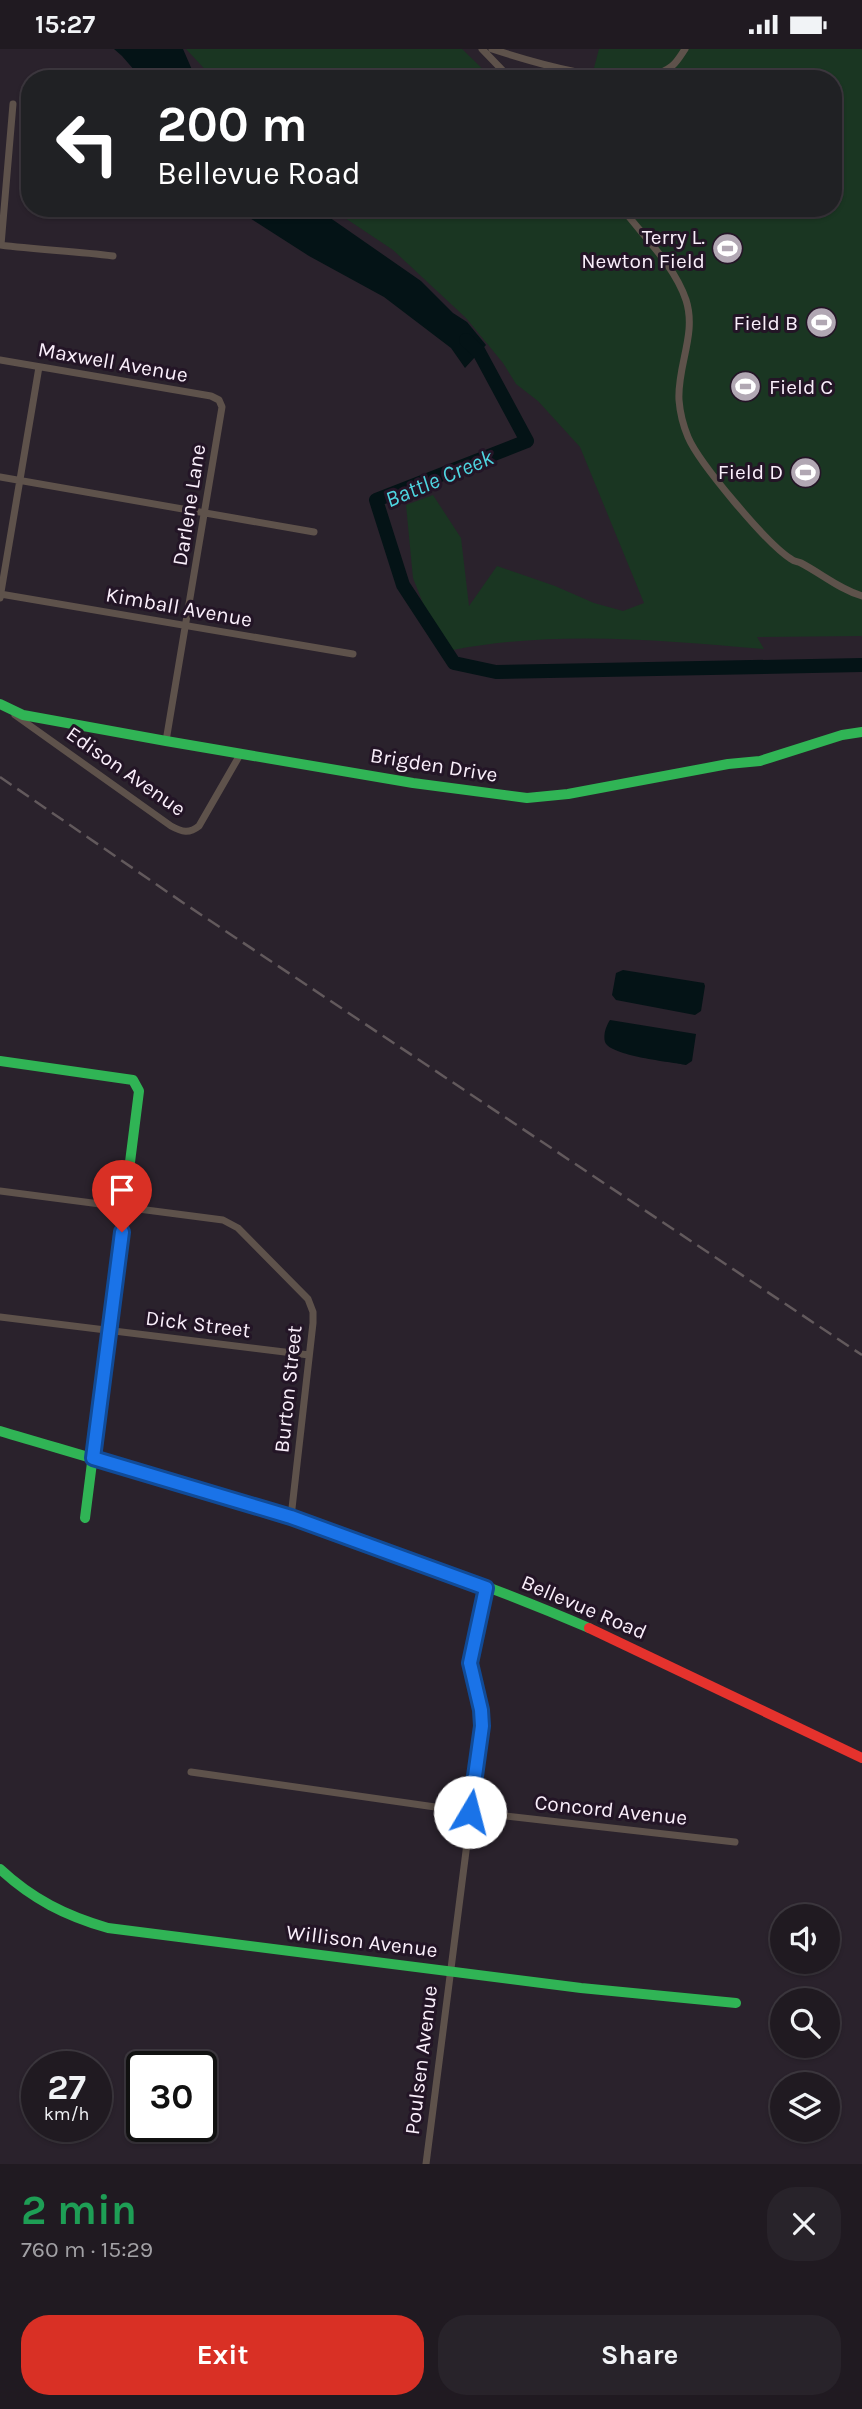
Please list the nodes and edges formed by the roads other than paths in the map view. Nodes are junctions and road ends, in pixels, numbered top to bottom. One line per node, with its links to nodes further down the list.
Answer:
1 (482, 49): 4 (street)
2 (492, 49): 5 (street)
3 (685, 49): 6 (street)
4 (502, 70)
5 (572, 70)
6 (665, 70)
7 (13, 104): 9 (street)
8 (629, 217): 19 (street)
9 (0, 245): 10 (street)
10 (113, 256)
11 (0, 360): 12 (street, Maxwell Avenue)
12 (39, 367): 13 (street, Maxwell Avenue); 15 (street)
13 (219, 400): 16 (street, Darlene Lane)
14 (0, 477): 15 (street)
15 (18, 479): 16 (street); 18 (street)
16 (206, 512): 17 (street); 20 (street, Darlene Lane)
17 (314, 532)
18 (0, 596): 20 (street, Kimball Avenue)
19 (862, 596)
20 (187, 626): 21 (street, Kimball Avenue); 24 (street, Darlene Lane)
21 (353, 654)
22 (0, 704): 24 (street, Brigden Drive); 25 (street, Edison Avenue)
23 (862, 732): 25 (street, Brigden Drive)
24 (166, 741): 25 (street, Brigden Drive)
25 (241, 753)
26 (0, 1061): 28 (street)
27 (0, 1191): 28 (street)
28 (126, 1207): 30 (street); 31 (street, Burton Street)
29 (0, 1317): 30 (street, Dick Street)
30 (109, 1331): 31 (street, Dick Street); 33 (street)
31 (309, 1355): 34 (street, Burton Street)
32 (0, 1431): 33 (street, Bellevue Road)
33 (93, 1458): 34 (street, Bellevue Road); 35 (street)
34 (291, 1517): 36 (street, Bellevue Road)
35 (85, 1518)
36 (486, 1588): 37 (street, Bellevue Road); 39 (street, Poulsen Avenue)
37 (862, 1758)
38 (191, 1772): 39 (street, Concord Avenue)
39 (470, 1812): 40 (street, Concord Avenue); 42 (street, Poulsen Avenue)
40 (735, 1842)
41 (0, 1869): 42 (street, Willison Avenue)
42 (450, 1972): 43 (street, Willison Avenue); 44 (street, Poulsen Avenue)
43 (736, 2003)
44 (426, 2164)

